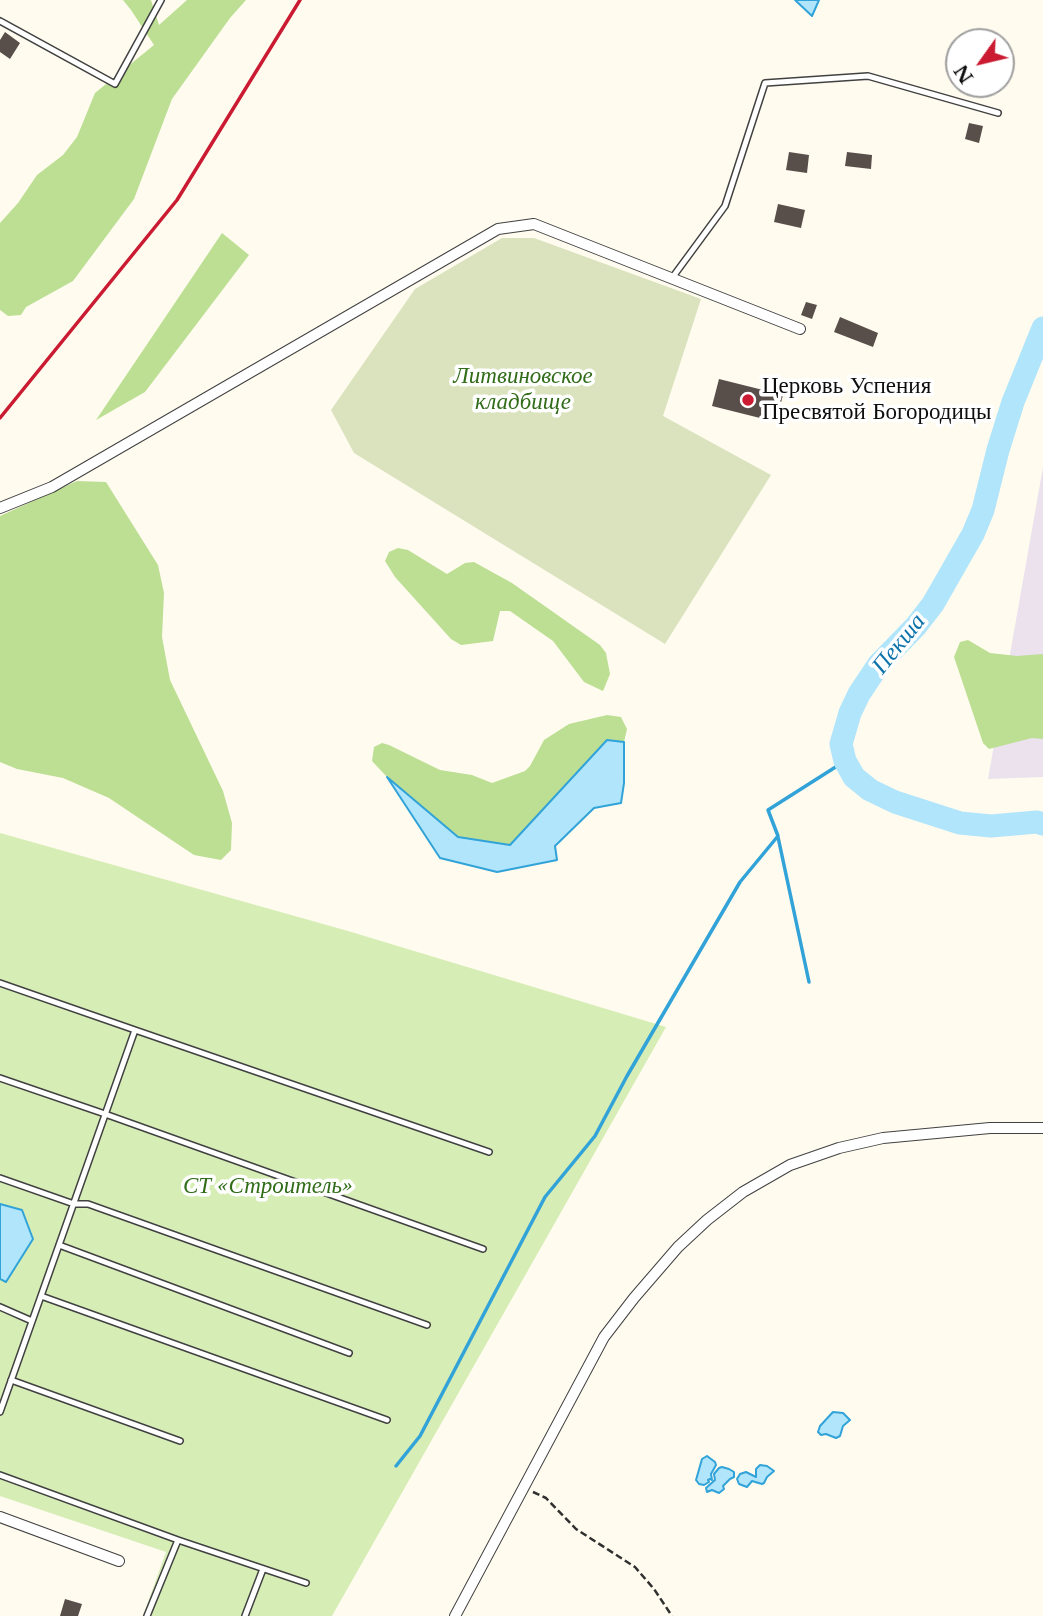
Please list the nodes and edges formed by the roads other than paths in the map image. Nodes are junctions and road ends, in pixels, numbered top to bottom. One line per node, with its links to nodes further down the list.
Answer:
1 (161, 0): 2 (lane)
2 (0, 22)
3 (998, 113): 4 (lane)
4 (672, 278): 5 (street); 6 (street)
5 (800, 329)
6 (0, 508)
7 (0, 983): 8 (lane)
8 (135, 1030): 10 (lane); 12 (lane)
9 (0, 1078): 10 (lane)
10 (106, 1114): 14 (lane); 16 (lane)
11 (1043, 1128): 34 (street)
12 (489, 1152)
13 (0, 1178): 14 (lane)
14 (74, 1204): 15 (lane); 20 (lane)
15 (59, 1245): 17 (lane); 21 (lane)
16 (483, 1249)
17 (41, 1296): 19 (lane); 24 (lane)
18 (0, 1307): 19 (lane)
19 (32, 1321): 22 (lane)
20 (427, 1325)
21 (349, 1353)
22 (11, 1380): 23 (lane); 25 (lane)
23 (0, 1412)
24 (387, 1420)
25 (180, 1441)
26 (0, 1475): 28 (lane)
27 (0, 1517): 29 (street)
28 (178, 1540): 30 (lane); 32 (lane)
29 (119, 1561)
30 (263, 1569): 31 (lane); 33 (lane)
31 (306, 1583)
32 (147, 1616)
33 (246, 1616)
34 (455, 1616)

